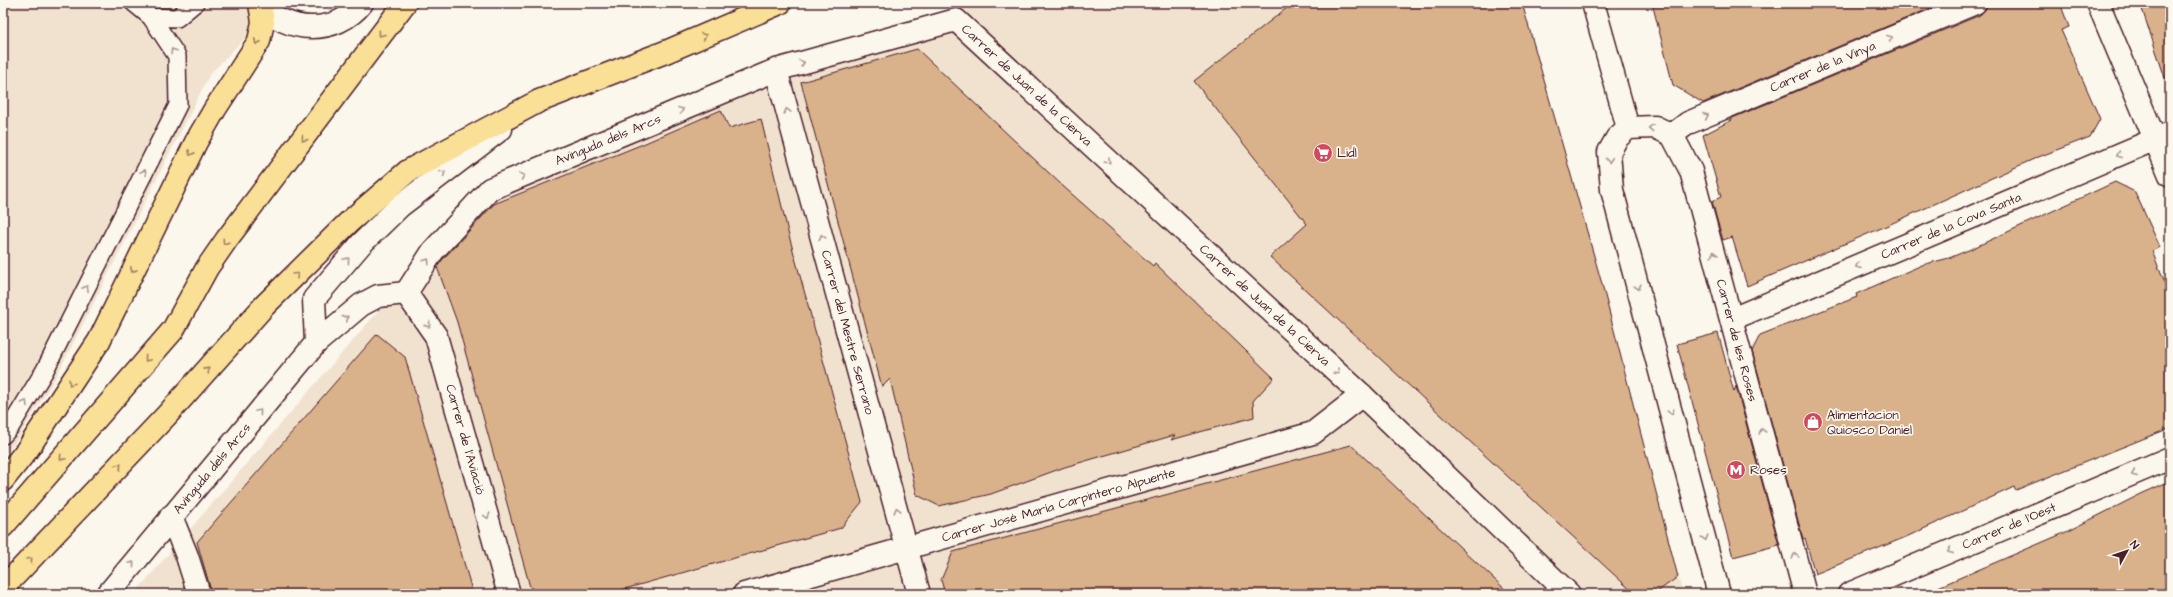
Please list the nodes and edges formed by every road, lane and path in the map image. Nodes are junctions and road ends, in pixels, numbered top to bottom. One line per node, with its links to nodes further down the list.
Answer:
1 (134, 3): 10 (lane)
2 (195, 3): 10 (lane)
3 (362, 3): 9 (street)
4 (405, 3): 26 (highway, one-way to 26)
5 (780, 3): 13 (highway, one-way to 5)
6 (1593, 3): 14 (street)
7 (1975, 3): 15 (street, Carrer de la Vinya, one-way to 7)
8 (2098, 3): 16 (street)
9 (260, 4): 24 (highway, one-way to 24)
10 (151, 17): 22 (lane, one-way to 10)
11 (956, 20): 12 (street, Avinguda dels Arcs, one-way to 11); 21 (street, Carrer de Juan de la Cierva, one-way to 21)
12 (776, 70): 18 (street, Avinguda dels Arcs, one-way to 12); 27 (street, Carrer del Mestre Serrano, one-way to 12)
13 (539, 101): 20 (street, one-way to 13); 28 (highway, one-way to 13)
14 (1628, 128): 15 (street, one-way to 14); 35 (street, one-way to 35)
15 (1672, 135): 19 (street, Carrer de les Roses, one-way to 15)
16 (2162, 136): 17 (street); 19 (street, Carrer de la Cova Santa, one-way to 19)
17 (2170, 175)
18 (406, 293): 20 (street, Avinguda dels Arcs, one-way to 18); 31 (street, Carrer de l’Aviació, one-way to 31)
19 (1732, 319): 36 (street, Carrer de les Roses, one-way to 19)
20 (316, 343): 25 (street, Avinguda dels Arcs, one-way to 20)
21 (1362, 395): 27 (street, Carrer José María Carpintero Alpuente); 34 (street, Carrer de Juan de la Cierva)
22 (3, 435)
23 (2170, 458): 37 (street, Carrer de l'Oest, one-way to 37)
24 (3, 480)
25 (170, 516): 29 (street, Avinguda dels Arcs, one-way to 25); 30 (street)
26 (3, 526)
27 (907, 548): 32 (street, Carrer José María Carpintero Alpuente); 33 (street, Carrer del Mestre Serrano)
28 (3, 588)
29 (108, 594)
30 (199, 594)
31 (509, 594)
32 (744, 594)
33 (919, 594)
34 (1569, 594)
35 (1719, 594)
36 (1805, 594)
37 (1849, 594)

